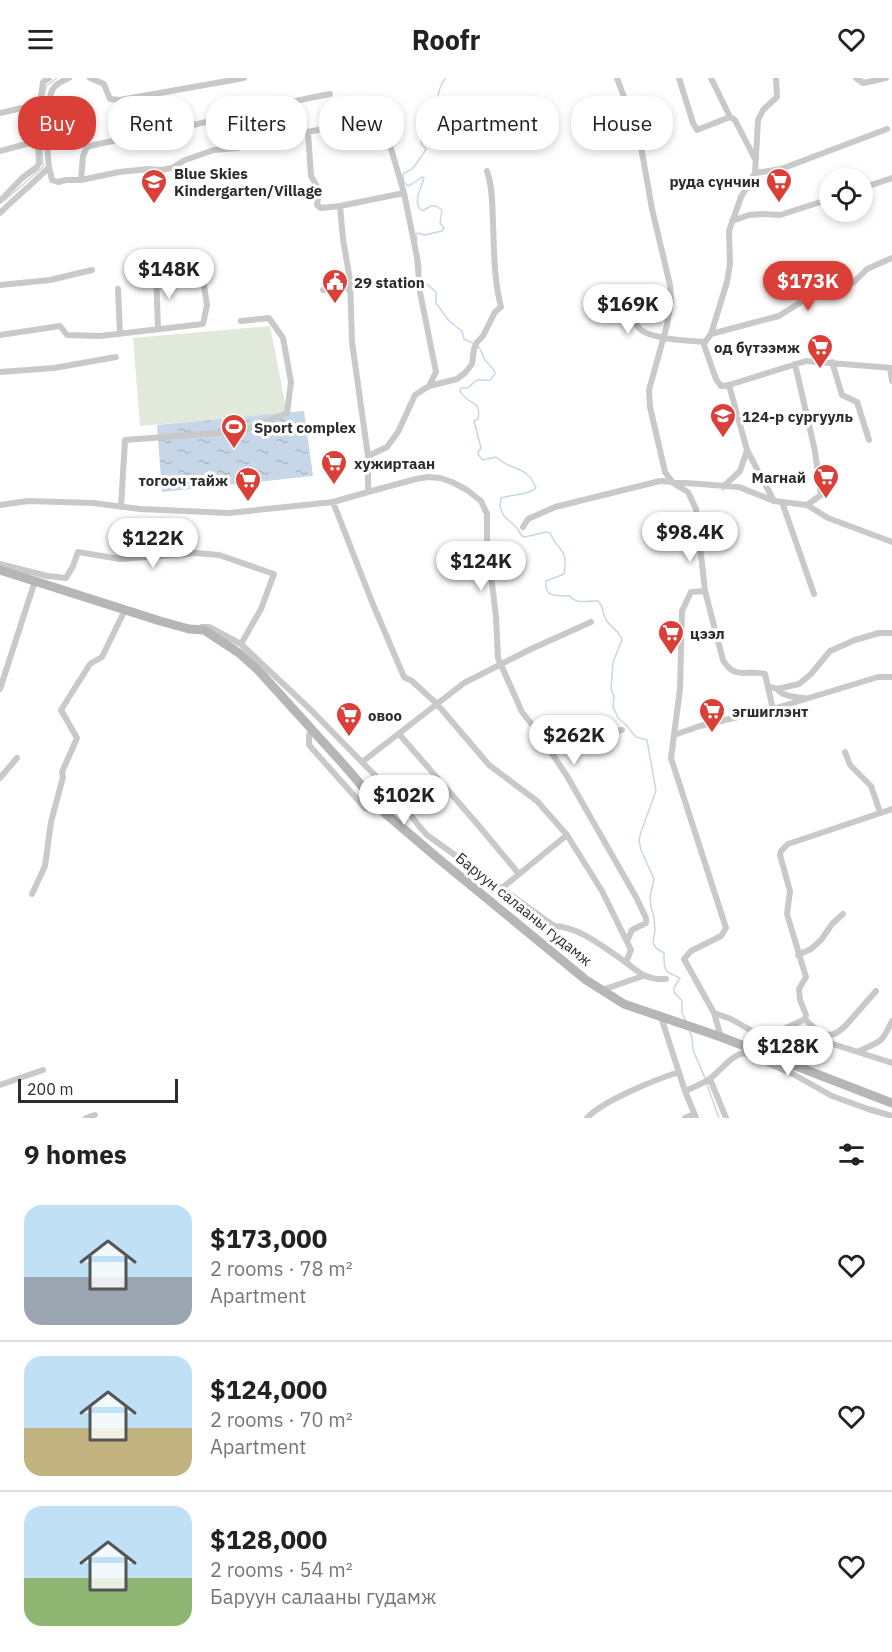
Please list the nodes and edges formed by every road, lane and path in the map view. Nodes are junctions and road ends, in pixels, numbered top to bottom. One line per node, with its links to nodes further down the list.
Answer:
1 (49, 78): 12 (street)
2 (69, 78): 22 (street)
3 (90, 78): 4 (street)
4 (244, 78)
5 (617, 78): 48 (street)
6 (679, 78): 15 (street)
7 (711, 78): 15 (street)
8 (776, 78): 21 (street)
9 (856, 78): 10 (street)
10 (886, 78)
11 (330, 94): 26 (street)
12 (40, 96)
13 (18, 109): 14 (street)
14 (0, 113)
15 (730, 117): 21 (street)
16 (887, 129): 24 (street)
17 (308, 132): 26 (street); 28 (street); 31 (street)
18 (18, 146): 20 (street)
19 (38, 150): 29 (street)
20 (0, 151)
21 (755, 160): 24 (street)
22 (49, 167): 26 (street); 32 (street)
23 (487, 171): 57 (street)
24 (755, 173): 33 (street)
25 (892, 178): 27 (street)
26 (81, 180)
27 (873, 184)
28 (404, 193): 31 (street); 57 (street)
29 (0, 201)
30 (819, 203): 33 (street)
31 (340, 206): 39 (street)
32 (0, 213)
33 (732, 221): 46 (street)
34 (892, 258): 46 (street)
35 (200, 259): 44 (street)
36 (92, 270): 38 (street)
37 (156, 272): 44 (street)
38 (0, 285)
39 (350, 288): 41 (street); 60 (street)
40 (117, 289): 45 (street)
41 (323, 290)
42 (628, 298): 48 (street)
43 (242, 321): 69 (street)
44 (158, 329): 45 (street)
45 (120, 333): 47 (street)
46 (711, 334): 49 (street)
47 (0, 335)
48 (663, 338): 49 (street); 61 (street)
49 (705, 342): 56 (street)
50 (116, 357): 54 (street)
51 (832, 362): 52 (street); 53 (street); 58 (street)
52 (795, 364): 56 (street); 68 (street)
53 (891, 368): 55 (street)
54 (0, 372)
55 (892, 381)
56 (729, 385): 59 (street)
57 (429, 386): 60 (street)
58 (869, 440)
59 (747, 450): 62 (street); 64 (street)
60 (368, 456): 63 (street)
61 (673, 483): 62 (street); 70 (street); 75 (street)
62 (723, 487): 64 (street)
63 (368, 492): 65 (street); 82 (street)
64 (774, 501): 66 (street)
65 (333, 502): 69 (street); 88 (street)
66 (782, 502): 68 (street); 76 (street)
67 (0, 505): 69 (street)
68 (807, 505): 71 (street)
69 (121, 507)
70 (524, 527)
71 (892, 542)
72 (0, 564): 81 (street)
73 (0, 570): 74 (main road, Баруун салааны гудамж)
74 (35, 581): 77 (main road, Баруун салааны гудамж); 85 (street)
75 (705, 591): 84 (street); 93 (street)
76 (814, 594)
77 (125, 610): 79 (main road, Баруун салааны гудамж); 107 (street)
78 (591, 622): 82 (street)
79 (175, 625): 81 (street); 90 (main road, Баруун салааны гудамж)
80 (892, 633): 86 (street)
81 (241, 644): 97 (street)
82 (501, 663): 88 (street); 94 (street)
83 (892, 677): 87 (street)
84 (768, 686): 86 (street); 89 (street)
85 (0, 689)
86 (777, 689): 87 (street)
87 (809, 698): 89 (street)
88 (437, 704): 92 (street); 104 (street)
89 (773, 709): 93 (street)
90 (312, 728): 98 (main road, Баруун салааны гудамж); 99 (street)
91 (622, 730): 94 (street)
92 (399, 734): 97 (street); 105 (street)
93 (674, 735): 116 (street)
94 (545, 743): 109 (street)
95 (845, 752): 103 (street)
96 (16, 758): 100 (street)
97 (362, 762): 106 (street)
98 (344, 765): 99 (street); 101 (main road, Баруун салааны гудамж)
99 (334, 773): 101 (street)
100 (0, 778)
101 (381, 808): 114 (main road, Баруун салааны гудамж)
102 (892, 809): 103 (street)
103 (880, 812): 110 (street)
104 (567, 835): 105 (street); 109 (street)
105 (519, 874): 106 (street)
106 (502, 888): 111 (street)
107 (32, 894)
108 (843, 914): 110 (street)
109 (627, 942): 111 (street)
110 (798, 955): 118 (street)
111 (626, 962): 112 (street)
112 (643, 976): 113 (street); 114 (street)
113 (666, 979)
114 (602, 990): 117 (main road, Баруун салааны гудамж)
115 (876, 991): 118 (street)
116 (714, 1013): 120 (street); 121 (street)
117 (661, 1017): 120 (main road, Баруун салааны гудамж); 125 (street)
118 (805, 1019): 121 (street)
119 (892, 1021): 122 (street)
120 (721, 1037): 129 (main road, Баруун салааны гудамж)
121 (764, 1038): 122 (street)
122 (858, 1051): 123 (street)
123 (892, 1063)
124 (43, 1070): 127 (street)
125 (679, 1072): 128 (street); 134 (street)
126 (710, 1079): 128 (street); 131 (street); 135 (street)
127 (0, 1085)
128 (685, 1091): 132 (street)
129 (892, 1103)
130 (95, 1115): 133 (street)
131 (892, 1116)
132 (691, 1117)
133 (86, 1118)
134 (587, 1118)
135 (726, 1118)

